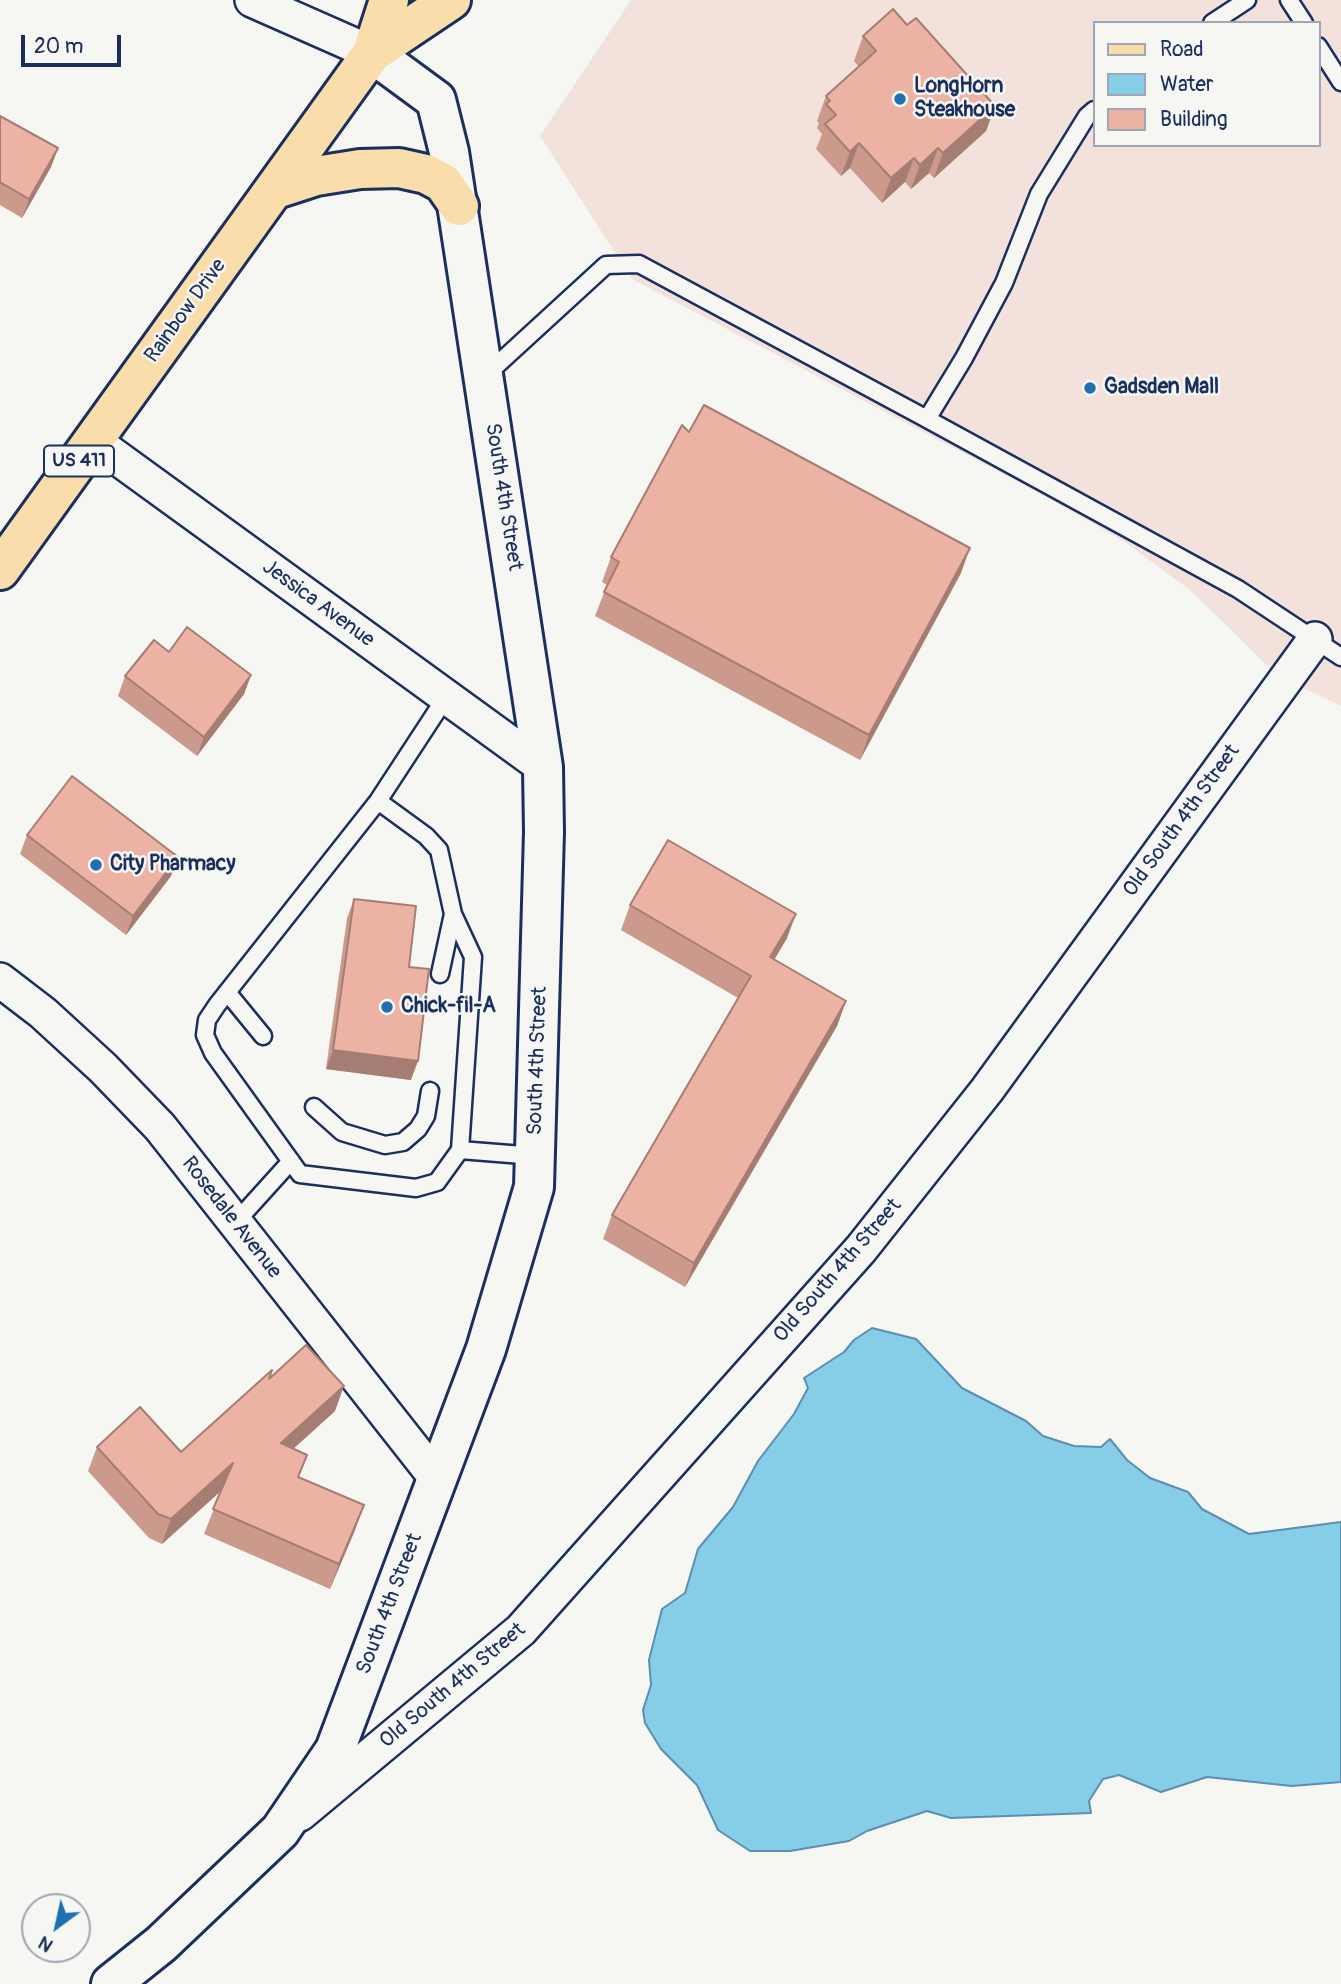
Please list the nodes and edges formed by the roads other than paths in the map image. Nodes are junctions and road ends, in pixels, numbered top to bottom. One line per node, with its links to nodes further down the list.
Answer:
1 (252, 0): 9 (street)
2 (389, 0): 9 (main road, Rainbow Drive / US 411)
3 (451, 0): 9 (main road, Rainbow Drive / US 411)
4 (1247, 0): 6 (lane)
5 (1289, 0): 7 (lane)
6 (1215, 21)
7 (1303, 21)
8 (1320, 49): 10 (lane)
9 (372, 53): 12 (main road, Rainbow Drive / US 411); 13 (street, South 4th Street)
10 (1341, 82)
11 (1092, 112): 15 (lane)
12 (276, 188): 13 (main road); 16 (main road, Rainbow Drive / US 411)
13 (459, 206): 14 (street, South 4th Street)
14 (484, 376): 15 (lane); 20 (street, South 4th Street)
15 (927, 419): 18 (lane)
16 (94, 441): 17 (main road, Rainbow Drive / US 411); 19 (street, Jessica Avenue)
17 (0, 570)
18 (1328, 648): 34 (street, Old South 4th Street)
19 (446, 697): 20 (street, Jessica Avenue); 21 (lane)
20 (543, 767): 30 (street, South 4th Street)
21 (378, 801): 22 (lane); 25 (lane)
22 (453, 914): 23 (lane); 29 (lane)
23 (440, 974)
24 (0, 980): 32 (street, Rosedale Avenue)
25 (227, 992): 26 (lane); 31 (lane)
26 (263, 1036)
27 (430, 1091): 28 (lane)
28 (314, 1107)
29 (460, 1150): 30 (lane); 31 (lane)
30 (535, 1156): 33 (street, South 4th Street)
31 (291, 1161): 32 (lane)
32 (235, 1223): 33 (street, Rosedale Avenue)
33 (437, 1479): 34 (street, South 4th Street)
34 (280, 1831): 35 (street, South 4th Street)
35 (111, 1984)

